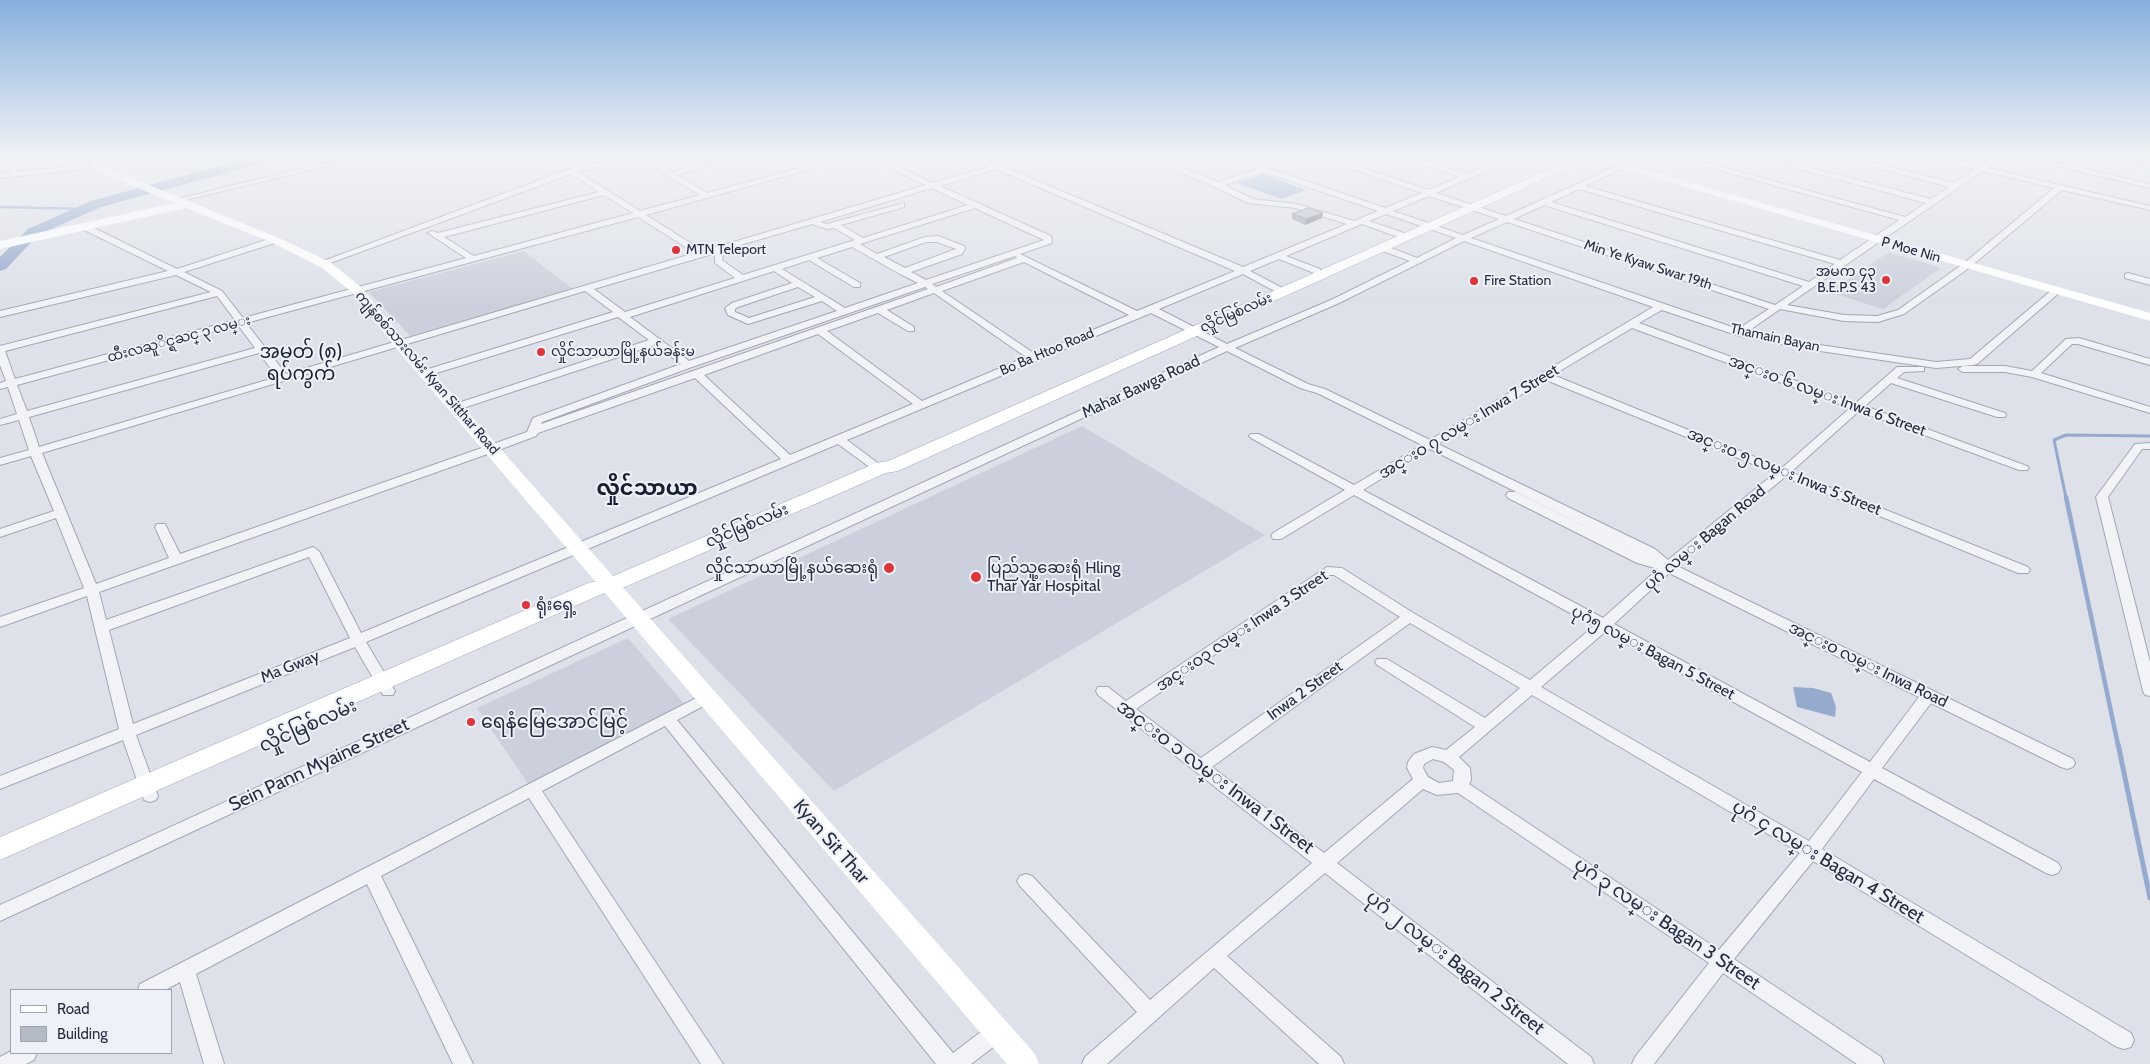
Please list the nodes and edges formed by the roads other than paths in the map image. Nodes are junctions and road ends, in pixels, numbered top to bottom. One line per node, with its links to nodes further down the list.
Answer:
1 (165, 207): 33 (main road)
2 (194, 207): 37 (main road, ကျန်စစ်သားလမ်း Kyan Sitthar Road)
3 (474, 207): 31 (street)
4 (549, 207): 34 (street)
5 (630, 207): 25 (street)
6 (668, 207): 25 (street, ထီးလႀူိင္ရႀင္ ၃ လမ္း)
7 (865, 207): 28 (street)
8 (894, 207): 30 (street)
9 (970, 207): 39 (street)
10 (979, 207): 44 (street)
11 (1091, 207): 56 (street)
12 (1298, 207): 29 (street)
13 (1369, 207): 24 (street, Thamain Bayan)
14 (1397, 207): 24 (street, Bo Ba Htoo Road)
15 (1467, 207): 32 (main road, လှိုင်မြစ်လမ်း)
16 (1470, 207): 26 (street, Min Ye Kyaw Swar 19th)
17 (1538, 207): 26 (street, Mahar Bawga Road)
18 (1559, 207): 65 (street)
19 (1647, 207): 53 (street)
20 (1760, 207): 38 (main road, P Moe Nin)
21 (1857, 207): 27 (street)
22 (1926, 207): 27 (street)
23 (2038, 207): 54 (street, Min Ye Kyaw Swar 19th)
24 (1385, 212): 29 (street, Bo Ba Htoo Road); 32 (street, Thamain Bayan)
25 (642, 214): 45 (street); 48 (street, ထီးလႀူိင္ရႀင္ ၃ လမ္း)
26 (1508, 219): 36 (street, Mahar Bawga Road); 75 (street, Min Ye Kyaw Swar 19th)
27 (1907, 220): 38 (street)
28 (813, 222): 30 (street); 43 (street)
29 (1358, 223): 35 (street); 46 (street, Bo Ba Htoo Road)
30 (835, 225): 39 (street)
31 (421, 226): 34 (street); 52 (street)
32 (1428, 226): 35 (main road, လှိုင်မြစ်လမ်း); 36 (street, Thamain Bayan)
33 (85, 227): 41 (main road); 58 (street)
34 (436, 236): 48 (street)
35 (1404, 236): 42 (main road, လှိုင်မြစ်လမ်း); 57 (main road, လှိုင်မြစ်လမ်း)
36 (1464, 238): 51 (street, Mahar Bawga Road); 74 (street, Thamain Bayan)
37 (275, 240): 52 (main road, ကျန်စစ်သားလမ်း Kyan Sitthar Road); 58 (street)
38 (1876, 240): 53 (street); 54 (main road, P Moe Nin)
39 (863, 241): 40 (street)
40 (853, 244): 47 (street); 49 (street)
41 (0, 245)
42 (1383, 248): 51 (street); 70 (main road, လှိုင်မြစ်လမ်း)
43 (714, 252): 45 (street); 61 (street)
44 (1012, 253): 50 (street); 64 (street)
45 (703, 255): 68 (street)
46 (1279, 256): 56 (street, Bo Ba Htoo Road); 57 (street)
47 (876, 257): 59 (street); 59 (street)
48 (472, 258): 67 (street, ထီးလႀူိင္ရႀင္ ၃ လမ္း)
49 (811, 258): 55 (street); 66 (street)
50 (1024, 259): 69 (street); 81 (street)
51 (1418, 261): 91 (street, Mahar Bawga Road)
52 (322, 263): 67 (main road, ကျန်စစ်သားလမ်း Kyan Sitthar Road)
53 (1841, 263): 65 (street)
54 (1966, 266): 71 (main road, P Moe Nin); 75 (street, Min Ye Kyaw Swar 19th)
55 (776, 268): 61 (street); 63 (street)
56 (1244, 270): 70 (street); 76 (street, Bo Ba Htoo Road)
57 (1317, 271): 70 (main road, လှိုင်မြစ်လမ်း)
58 (177, 272): 72 (street); 79 (street)
59 (903, 272): 64 (street)
60 (2128, 276): 62 (street)
61 (743, 279): 80 (street)
62 (2150, 282)
63 (800, 284): 73 (street); 73 (street)
64 (925, 284): 69 (street); 78 (street)
65 (1810, 284): 75 (street)
66 (857, 285)
67 (357, 290): 83 (street, ထီးလႀူိင္ရႀင္ ၃ လမ္း); 90 (main road, ကျန်စစ်သားလမ်း Kyan Sitthar Road)
68 (588, 290): 80 (street); 90 (street)
69 (936, 291): 77 (street); 94 (street)
70 (1280, 291): 86 (main road, လှိုင်မြစ်လမ်း)
71 (2056, 291): 82 (main road, P Moe Nin); 88 (street, Thamain Bayan)
72 (219, 293): 83 (street); 92 (street)
73 (823, 298): 78 (street)
74 (1661, 306): 84 (street, အင္းဝ ၇ လမ္း Inwa 7 Street); 88 (street, Thamain Bayan)
75 (1777, 307): 88 (street)
76 (1151, 309): 81 (street, Bo Ba Htoo Road); 86 (street, အင္းဝ လမ္း Inwa Road)
77 (880, 310): 85 (street); 87 (street)
78 (845, 312): 96 (street)
79 (0, 314)
80 (621, 315): 89 (street); 97 (street)
81 (1137, 315): 94 (street, Bo Ba Htoo Road)
82 (2150, 317)
83 (242, 322): 93 (street); 103 (street, ထီးလႀူိင္ရႀင္ ၃ လမ္း)
84 (1631, 324): 100 (street, အင္းဝ ၇ လမ္း Inwa 7 Street); 105 (street, အင္းဝ ၆ လမ္း Inwa 6 Street)
85 (911, 329)
86 (1193, 329): 91 (street, အင္းဝ လမ္း Inwa Road); 120 (main road, လှိုင်မြစ်လမ်း)
87 (820, 331): 98 (street); 104 (street)
88 (1739, 333)
89 (656, 341): 96 (street); 106 (street)
90 (401, 345): 97 (main road, ကျန်စစ်သားလမ်း Kyan Sitthar Road); 102 (street)
91 (1228, 347): 115 (street, အင္းဝ လမ္း Inwa Road); 136 (street, Mahar Bawga Road)
92 (0, 349): 103 (street)
93 (261, 349): 102 (street); 109 (street)
94 (1034, 358): 104 (street, Bo Ba Htoo Road)
95 (2150, 362): 99 (street)
96 (688, 365): 111 (street)
97 (426, 373): 106 (main road, ကျန်စစ်သားလမ်း Kyan Sitthar Road)
98 (697, 374): 111 (street); 118 (street)
99 (2034, 374): 101 (street, ပုဂံ လမ္း Bagan Road); 107 (street)
100 (1546, 376): 115 (street, အင္းဝ ၇ လမ္း Inwa 7 Street); 122 (street, အင္းဝ ၅ လမ္း Inwa 5 Street)
101 (1890, 378): 105 (street, ပုဂံ လမ္း Bagan Road); 108 (street)
102 (284, 379): 117 (street)
103 (6, 385): 109 (street)
104 (921, 405): 113 (street, Bo Ba Htoo Road)
105 (1856, 407): 121 (street, အင္းဝ ၆ လမ္း Inwa 6 Street); 122 (street, ပုဂံ လမ္း Bagan Road)
106 (456, 408): 116 (main road, ကျန်စစ်သားလမ်း Kyan Sitthar Road)
107 (2150, 410)
108 (2001, 415)
109 (24, 416): 110 (street); 117 (street)
110 (0, 422)
111 (535, 430): 116 (street)
112 (1255, 436): 123 (street, ပုဂံ၅ လမ္း Bagan 5 Street)
113 (838, 439): 118 (street, Bo Ba Htoo Road); 120 (street)
114 (2150, 446): 142 (street)
115 (1426, 448): 123 (street, အင္းဝ ၇ လမ္း Inwa 7 Street); 130 (street, အင္းဝ လမ္း Inwa Road)
116 (492, 449): 128 (main road, ကျန်စစ်သားလမ်း Kyan Sitthar Road); 129 (street)
117 (35, 451): 119 (street); 124 (street)
118 (788, 460): 128 (street, Bo Ba Htoo Road)
119 (0, 462)
120 (881, 468): 133 (main road, လှိုင်မြစ်လမ်း)
121 (2023, 468)
122 (1784, 472): 130 (street, ပုဂံ လမ္း Bagan Road); 132 (street, အင္းဝ ၅ လမ္း Inwa 5 Street)
123 (1354, 491): 127 (street, အင္းဝ ၇ လမ္း Inwa 7 Street); 138 (street, ပုဂံ၅ လမ္း Bagan 5 Street)
124 (60, 513): 126 (street); 134 (street)
125 (161, 527): 129 (street)
126 (0, 533)
127 (1277, 536)
128 (578, 547): 133 (main road, ကျန်စစ်သားလမ်း Kyan Sitthar Road); 140 (street, Ma Gway)
129 (176, 560): 134 (street)
130 (1668, 567): 138 (street, ပုဂံ လမ္း Bagan Road); 147 (street, အင္းဝ လမ္း Inwa Road)
131 (1333, 570): 135 (street, ပုဂံ ၄ လမ္း Bagan 4 Street); 149 (street, အင္းဝ၃ လမ္း Inwa 3 Street)
132 (2023, 570)
133 (611, 584): 136 (main road, Kyan Sit Thar); 144 (main road, လှိုင်မြစ်လမ်း)
134 (92, 590): 137 (street); 139 (street)
135 (1410, 617): 143 (street, ပုဂံ ၄ လမ္း Bagan 4 Street); 155 (street, Inwa 2 Street)
136 (639, 618): 148 (main road, Kyan Sit Thar); 169 (street, Sein Pann Myaine Street)
137 (0, 622)
138 (1603, 626): 143 (street, ပုဂံ လမ္း Bagan Road); 156 (street, ပုဂံ၅ လမ္း Bagan 5 Street)
139 (102, 627): 140 (street); 152 (street)
140 (358, 640): 144 (street); 152 (street, Ma Gway)
141 (1382, 662): 151 (street)
142 (2147, 664): 146 (street)
143 (1530, 685): 151 (street, ပုဂံ လမ္း Bagan Road); 163 (street, ပုဂံ ၄ လမ္း Bagan 4 Street)
144 (385, 686): 161 (main road, လှိုင်မြစ်လမ်း)
145 (1103, 691): 149 (street, အင္းဝ ၁ လမ္း Inwa 1 Street)
146 (2150, 691)
147 (1929, 696): 154 (street, အင္းဝ လမ္း Inwa Road); 156 (street)
148 (706, 698): 150 (street); 175 (main road, Kyan Sit Thar)
149 (1126, 708): 155 (street, အင္းဝ ၁ လမ္း Inwa 1 Street)
150 (668, 719): 160 (street); 182 (street)
151 (1484, 725): 153 (street, ပုဂံ လမ္း Bagan Road)
152 (127, 731): 158 (street, Ma Gway); 161 (street)
153 (1449, 757): 157 (street); 159 (street)
154 (2067, 763)
155 (1201, 766): 165 (street, အင္းဝ ၁ လမ္း Inwa 1 Street)
156 (1872, 770): 163 (street); 166 (street, ပုဂံ၅ လမ္း Bagan 5 Street)
157 (1422, 780): 159 (street); 165 (street)
158 (0, 783)
159 (1459, 785): 171 (street, ပုဂံ ၃ လမ္း Bagan 3 Street)
160 (532, 790): 167 (street); 181 (street)
161 (147, 791): 162 (main road, လှိုင်မြစ်လမ်း); 164 (main road, လှိုင်မြစ်လမ်း)
162 (0, 848)
163 (1811, 851): 171 (street); 176 (street, ပုဂံ ၄ လမ္း Bagan 4 Street)
164 (0, 861)
165 (1327, 862): 170 (street); 187 (street, ပုဂံ ၂ လမ္း Bagan 2 Street)
166 (2052, 868)
167 (371, 874): 172 (street); 180 (street)
168 (1026, 881): 174 (street)
169 (0, 913)
170 (1214, 956): 174 (street); 186 (street)
171 (1722, 960): 188 (street); 189 (street, ပုဂံ ၃ လမ္း Bagan 3 Street)
172 (186, 970): 173 (street); 179 (street)
173 (149, 989)
174 (1150, 1012): 185 (street)
175 (997, 1032): 183 (street); 184 (main road, Kyan Sit Thar)
176 (2124, 1040)
177 (25, 1054): 178 (street)
178 (6, 1064)
179 (214, 1064)
180 (463, 1064)
181 (713, 1064)
182 (949, 1064)
183 (956, 1064)
184 (1025, 1064)
185 (1092, 1064)
186 (1334, 1064)
187 (1584, 1064)
188 (1642, 1064)
189 (1874, 1064)

